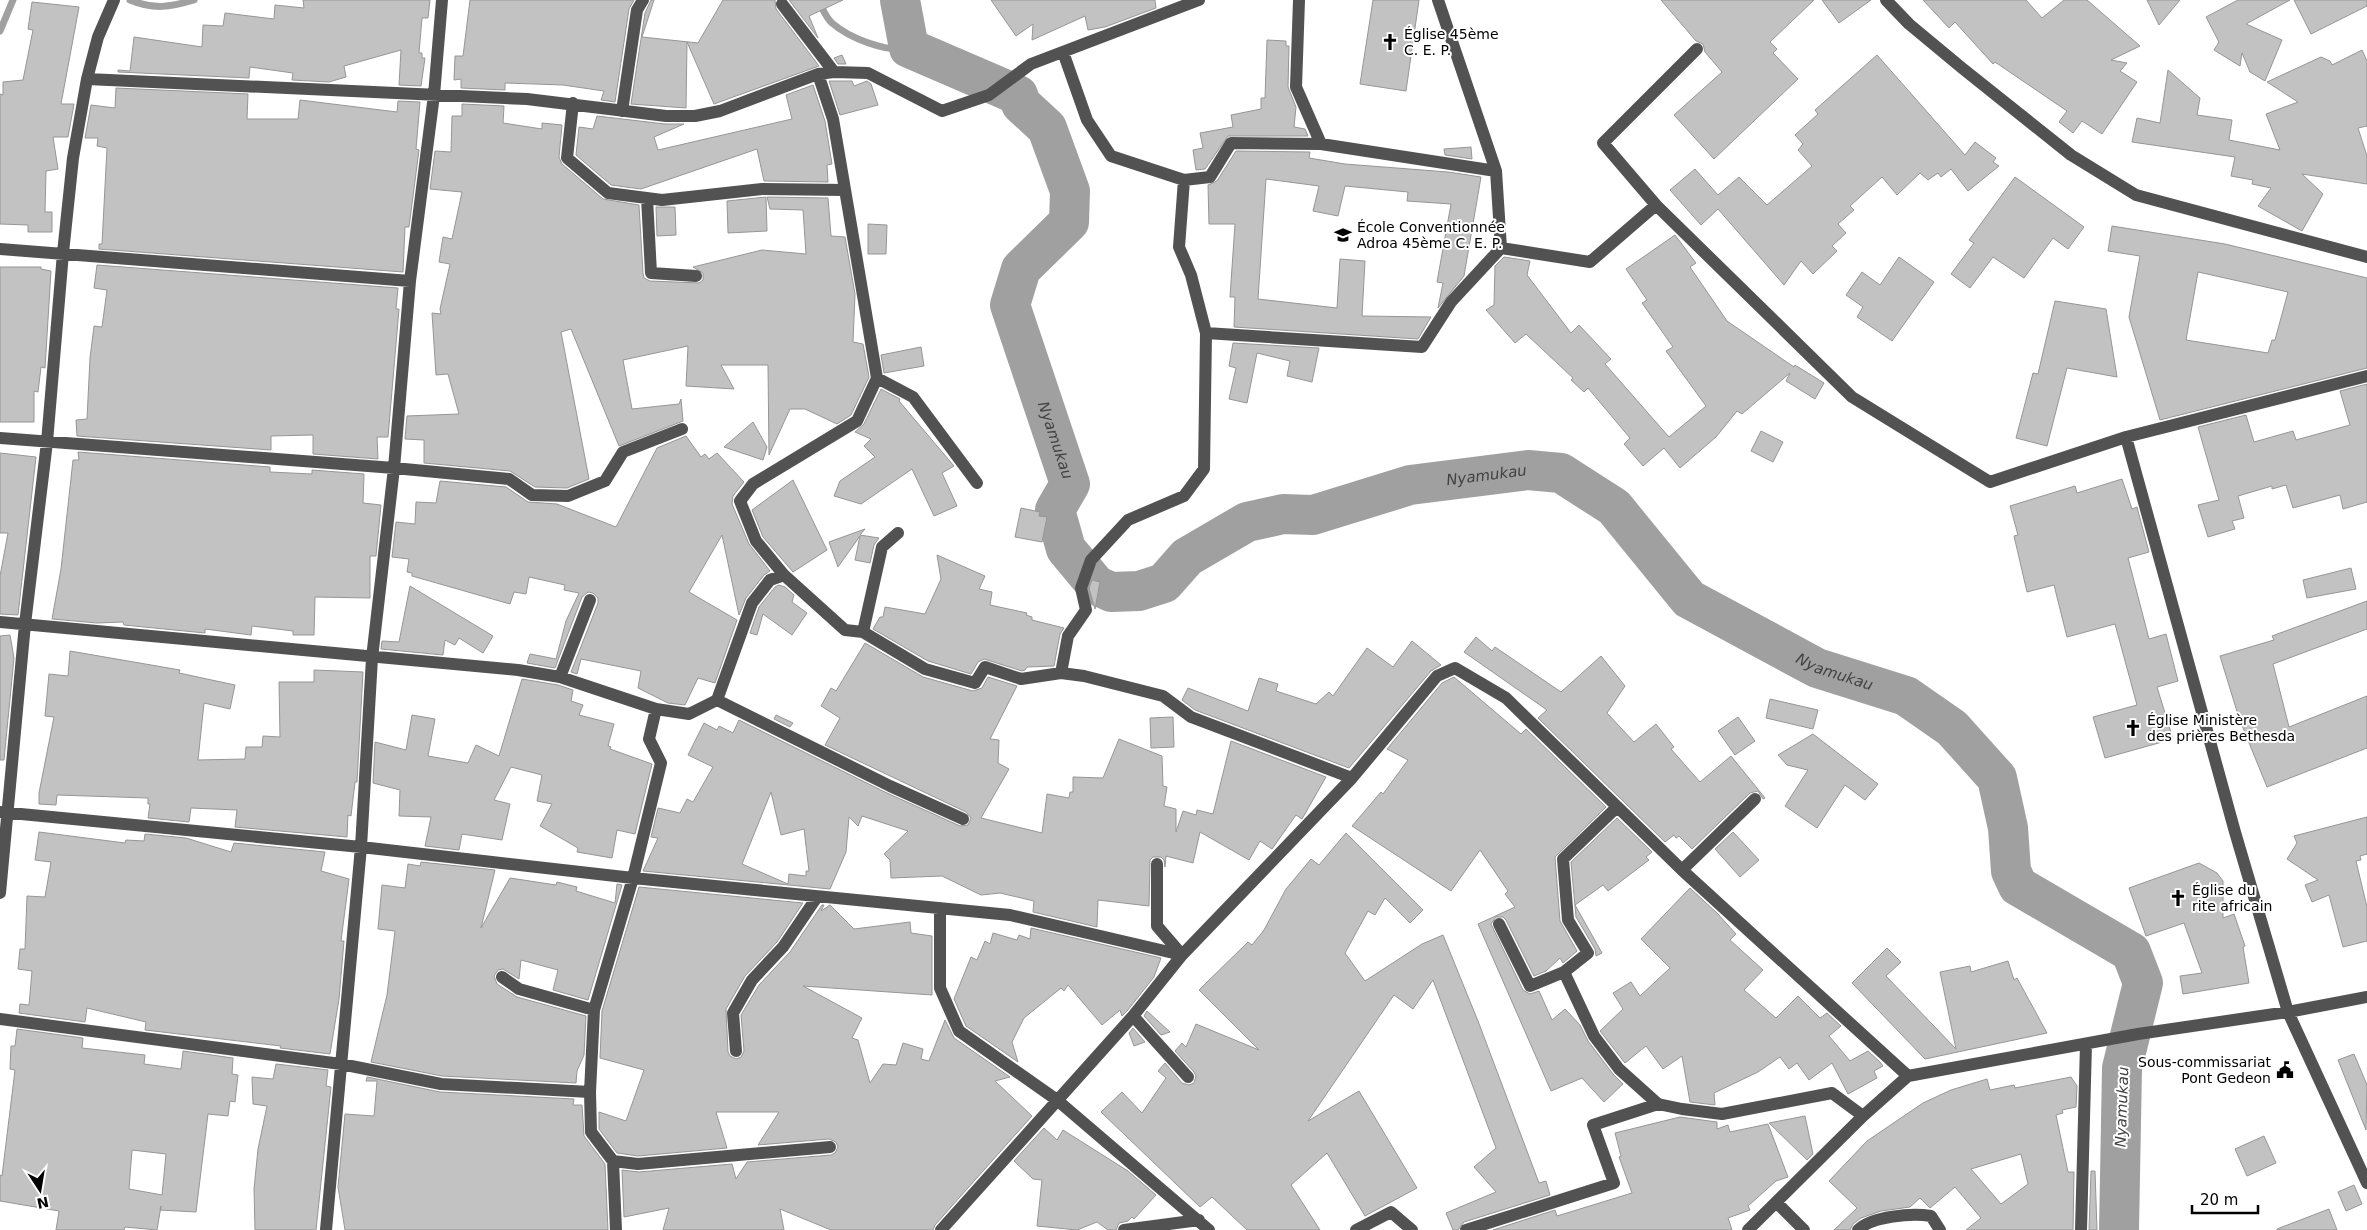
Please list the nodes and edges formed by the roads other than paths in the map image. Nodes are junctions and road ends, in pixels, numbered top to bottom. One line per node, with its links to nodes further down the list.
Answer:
1 (442, 0): 14 (street)
2 (643, 0): 16 (street)
3 (1199, 0): 10 (street)
4 (1299, 0): 17 (street)
5 (1438, 0): 18 (street)
6 (1886, 0): 26 (street)
7 (114, 1): 13 (street)
8 (782, 4): 11 (street)
9 (1697, 49): 22 (street)
10 (1064, 52): 11 (street); 19 (street)
11 (834, 72): 12 (street)
12 (818, 74): 16 (street); 20 (street)
13 (86, 79): 14 (street); 25 (street)
14 (434, 95): 15 (street); 28 (street)
15 (573, 104): 16 (street); 21 (street)
16 (622, 111)
17 (1321, 144): 18 (street); 19 (street)
18 (1496, 171): 23 (street)
19 (1184, 180): 29 (street)
20 (845, 190): 21 (street); 31 (street)
21 (647, 198): 27 (street)
22 (1656, 205): 23 (street); 33 (street)
23 (1501, 248): 29 (street)
24 (0, 249): 25 (street)
25 (62, 254): 28 (street); 35 (street)
26 (2367, 257)
27 (696, 276)
28 (410, 281): 36 (street)
29 (1206, 333): 45 (street)
30 (2367, 376): 33 (street)
31 (877, 378): 37 (street); 39 (street)
32 (682, 429): 36 (street)
33 (2126, 436): 67 (street)
34 (0, 438): 35 (street)
35 (47, 442): 36 (street); 42 (street)
36 (394, 468): 44 (street)
37 (977, 483)
38 (898, 533): 43 (street)
39 (784, 576): 43 (street); 47 (street)
40 (590, 600): 46 (street)
41 (0, 622): 42 (street)
42 (25, 624): 44 (street); 52 (street)
43 (862, 632): 45 (street)
44 (372, 658): 46 (street); 54 (street)
45 (1061, 673): 49 (street)
46 (560, 677): 48 (street)
47 (717, 700): 48 (street); 53 (street)
48 (656, 709): 57 (street)
49 (1352, 778): 51 (street); 62 (street)
50 (1755, 799): 56 (street)
51 (1616, 808): 56 (street); 63 (street)
52 (4, 812): 54 (street); 58 (street)
53 (963, 819)
54 (362, 847): 57 (street); 72 (street)
55 (1158, 864): 62 (street)
56 (1682, 870): 73 (street)
57 (633, 878): 59 (street); 66 (street)
58 (0, 893)
59 (817, 897): 60 (street); 71 (street)
60 (940, 909): 62 (street); 76 (street)
61 (1499, 924): 63 (street)
62 (1182, 955): 68 (street)
63 (1564, 972): 77 (street)
64 (502, 977): 66 (street)
65 (2367, 996): 67 (street)
66 (594, 1010): 75 (street)
67 (2288, 1012): 70 (street); 81 (street)
68 (1132, 1016): 74 (street); 76 (street)
69 (0, 1019): 72 (street)
70 (2086, 1044): 73 (street); 97 (street)
71 (736, 1051)
72 (341, 1064): 75 (street); 85 (street)
73 (1908, 1076): 78 (street)
74 (1188, 1077)
75 (590, 1092): 80 (street)
76 (1057, 1100): 83 (street); 87 (street)
77 (1658, 1104): 78 (street); 84 (street)
78 (1863, 1116): 82 (street)
79 (830, 1147): 80 (street)
80 (613, 1160): 86 (street)
81 (2367, 1183)
82 (1776, 1202): 93 (street); 94 (street)
83 (1199, 1220): 88 (street); 89 (street)
84 (1499, 1226): 92 (street)
85 (326, 1230)
86 (616, 1230)
87 (942, 1230)
88 (1124, 1230)
89 (1209, 1230)
90 (1356, 1230): 91 (street)
91 (1412, 1230)
92 (1466, 1230)
93 (1748, 1230)
94 (1804, 1230)
95 (1858, 1230): 96 (street)
96 (1940, 1230)
97 (2081, 1230)

